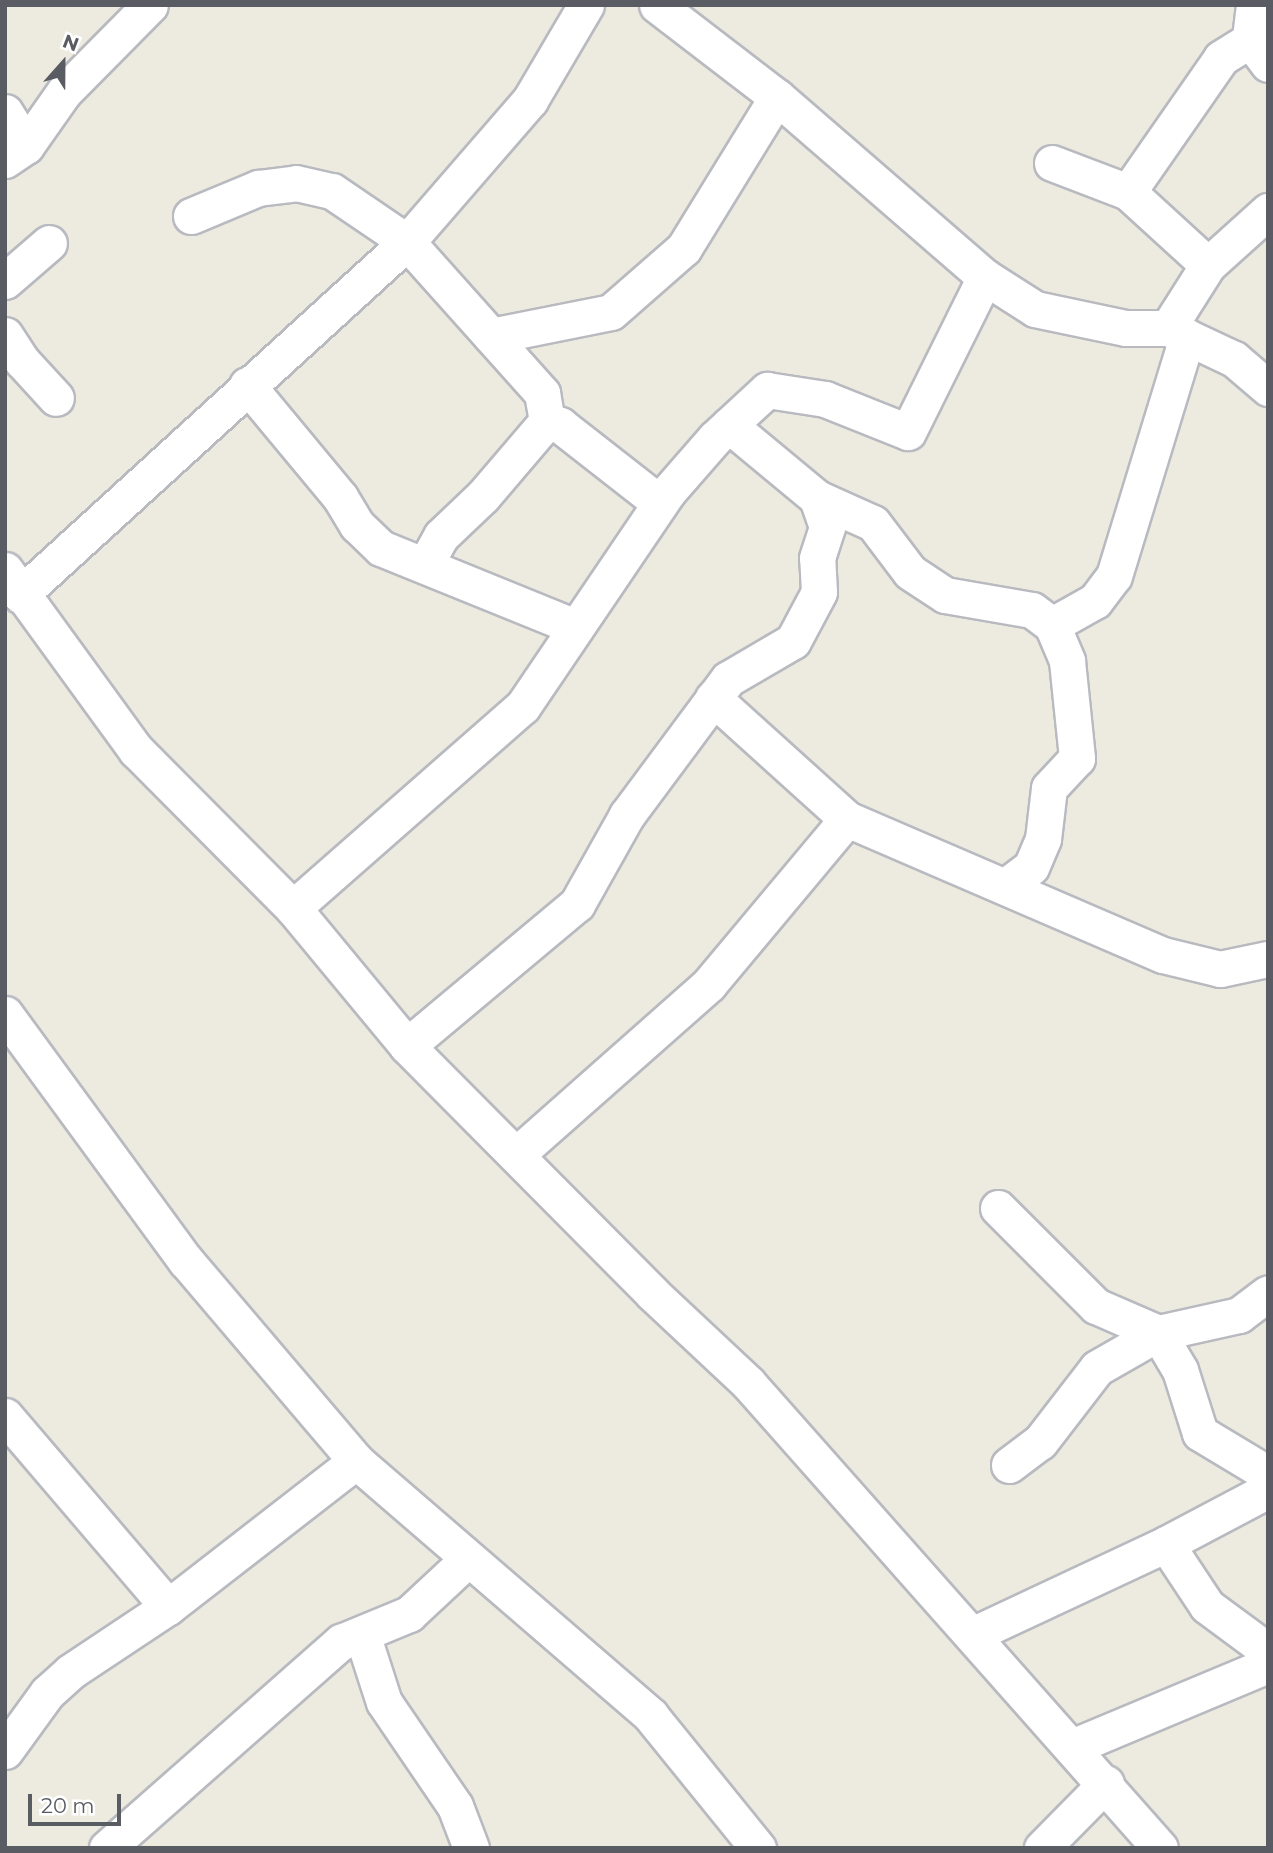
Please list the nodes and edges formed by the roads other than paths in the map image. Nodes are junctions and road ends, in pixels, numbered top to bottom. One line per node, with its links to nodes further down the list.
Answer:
1 (150, 5): 8 (street)
2 (586, 5): 13 (street)
3 (657, 5): 6 (street)
4 (1254, 5): 5 (street)
5 (1259, 52): 10 (street)
6 (777, 97): 16 (street); 20 (street)
7 (5, 112): 8 (street)
8 (15, 153)
9 (1052, 163): 10 (street)
10 (1128, 192): 15 (street)
11 (1268, 211): 15 (street)
12 (191, 216): 13 (street)
13 (407, 242): 20 (street); 21 (street)
14 (48, 243): 17 (street)
15 (1208, 265): 18 (street)
16 (985, 277): 18 (street); 25 (street)
17 (5, 281)
18 (1178, 333): 22 (street); 30 (street)
19 (5, 335): 23 (street)
20 (491, 336): 24 (street)
21 (247, 385): 28 (street); 29 (street)
22 (1268, 388)
23 (57, 398)
24 (547, 421): 27 (street); 28 (street)
25 (729, 425): 26 (street); 27 (street)
26 (817, 498): 30 (street); 32 (street)
27 (660, 503): 31 (street)
28 (425, 565): 31 (street)
29 (12, 582): 35 (street)
30 (1052, 625): 34 (street)
31 (576, 627): 35 (street)
32 (713, 698): 33 (street); 38 (street)
33 (846, 819): 34 (street); 39 (street)
34 (1006, 886): 36 (street)
35 (293, 908): 38 (street)
36 (1268, 959)
37 (5, 1014): 46 (street)
38 (407, 1046): 39 (street)
39 (516, 1155): 54 (street)
40 (998, 1208): 43 (street)
41 (1268, 1293): 42 (street)
42 (1194, 1324): 43 (street); 44 (street)
43 (1158, 1333): 44 (street); 47 (street)
44 (1180, 1370): 48 (street)
45 (5, 1416): 52 (street)
46 (356, 1461): 51 (street); 52 (street)
47 (1009, 1465)
48 (1268, 1474)
49 (1268, 1490): 50 (street)
50 (1166, 1544): 54 (street); 55 (street)
51 (468, 1559): 53 (street); 62 (street)
52 (168, 1607): 58 (street)
53 (362, 1634): 60 (street); 61 (street)
54 (974, 1634): 57 (street)
55 (1268, 1651)
56 (1268, 1665): 57 (street)
57 (1072, 1747): 59 (street)
58 (5, 1751)
59 (1106, 1783): 63 (street); 64 (street)
60 (107, 1848)
61 (471, 1848)
62 (758, 1848)
63 (1042, 1848)
64 (1160, 1848)

